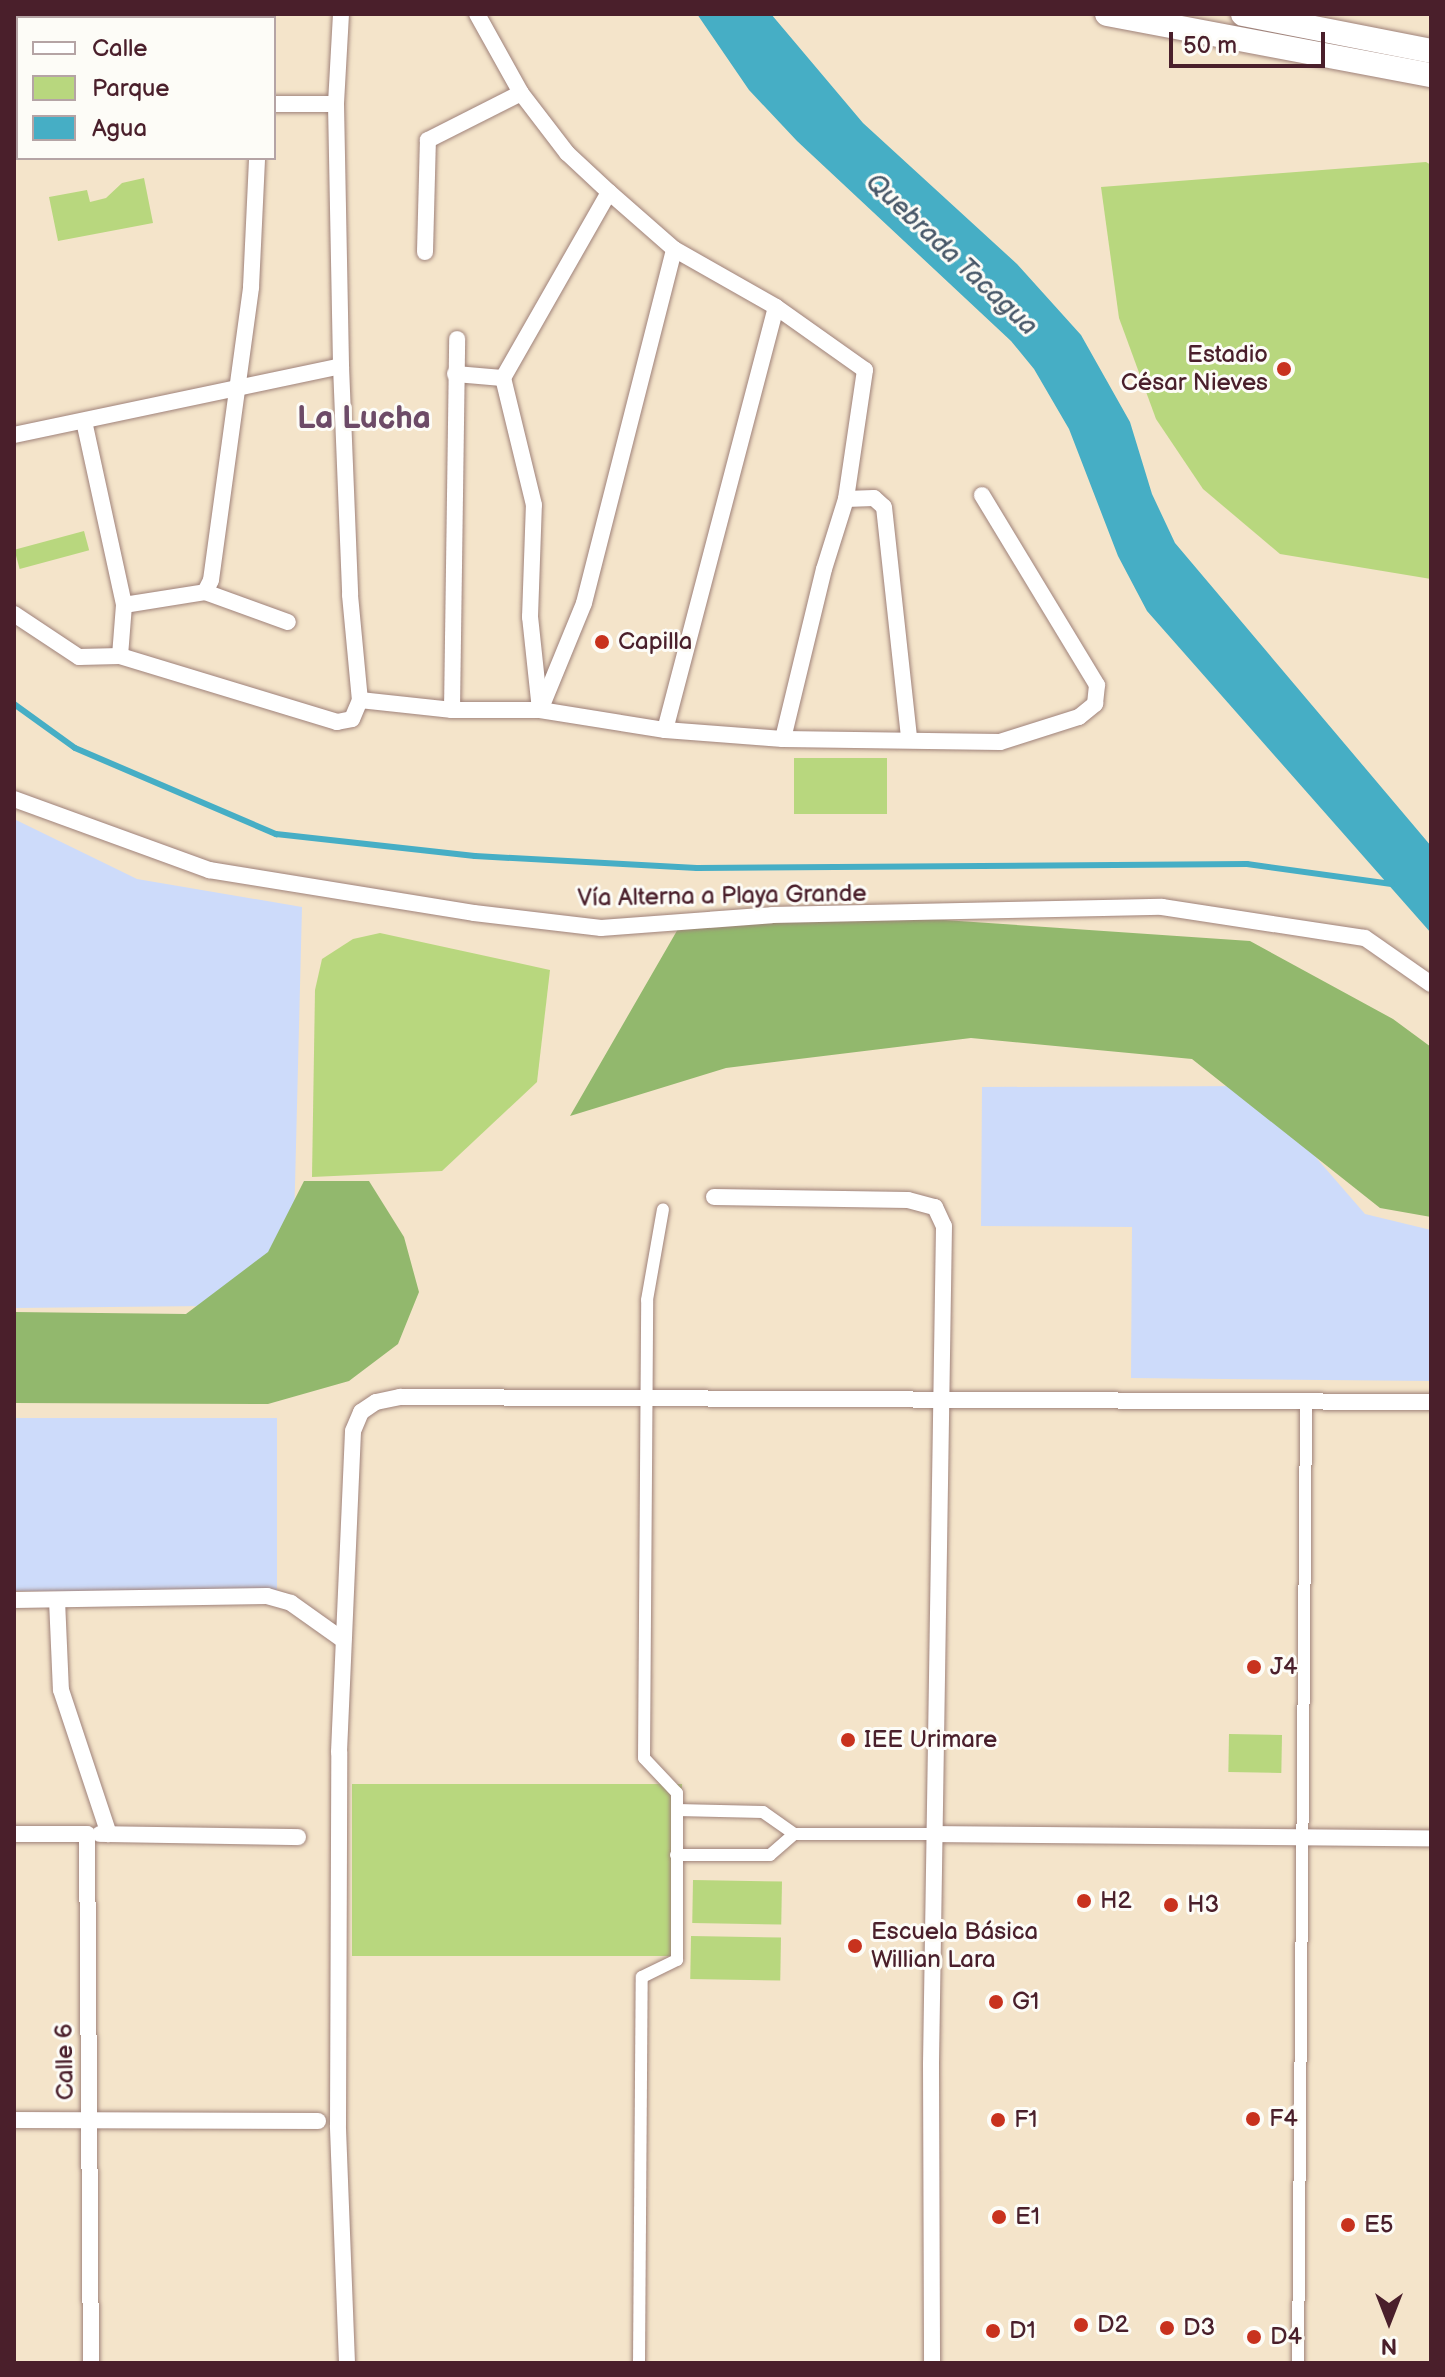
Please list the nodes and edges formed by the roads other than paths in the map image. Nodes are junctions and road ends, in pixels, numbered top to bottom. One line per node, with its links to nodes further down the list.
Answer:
1 (341, 14): 9 (street)
2 (477, 14): 7 (street)
3 (1107, 14): 6 (main road)
4 (1243, 14): 5 (main road)
5 (1431, 51)
6 (1431, 75)
7 (521, 93): 11 (street); 13 (street)
8 (276, 104): 9 (street)
9 (336, 104): 16 (street)
10 (257, 160): 19 (street)
11 (609, 192): 12 (street); 18 (street)
12 (674, 249): 14 (street); 31 (street)
13 (425, 252)
14 (776, 307): 23 (street); 32 (street)
15 (457, 339): 17 (street)
16 (341, 366): 19 (street); 29 (street)
17 (455, 374): 18 (street); 30 (street)
18 (503, 378): 31 (street)
19 (237, 384): 20 (street); 24 (street)
20 (84, 421): 21 (street); 25 (street)
21 (14, 435)
22 (982, 495): 34 (street)
23 (846, 499): 33 (street); 34 (street)
24 (205, 592): 25 (street); 27 (street)
25 (124, 605): 28 (street)
26 (14, 614): 28 (street)
27 (288, 622)
28 (120, 656): 29 (street)
29 (360, 700): 30 (street)
30 (452, 710): 31 (street)
31 (540, 710): 32 (street)
32 (665, 730): 33 (street)
33 (783, 739): 34 (street)
34 (909, 739)
35 (14, 799): 36 (street, Vía Alterna a Playa Grande)
36 (1431, 984)
37 (714, 1197): 39 (street)
38 (663, 1209): 40 (street)
39 (940, 1397): 40 (street); 41 (street); 51 (street)
40 (648, 1400): 45 (street); 46 (street)
41 (1306, 1401): 42 (street); 54 (street)
42 (1431, 1402)
43 (14, 1600): 44 (street)
44 (57, 1600): 45 (street); 49 (street)
45 (343, 1640): 60 (street)
46 (677, 1810): 50 (street); 55 (street)
47 (14, 1834): 48 (street)
48 (87, 1834): 49 (street); 56 (street, Calle 6)
49 (109, 1834): 52 (street)
50 (794, 1834): 51 (street); 55 (street)
51 (935, 1834): 54 (street); 62 (street)
52 (298, 1837)
53 (1431, 1838): 54 (street)
54 (1301, 1839): 63 (street)
55 (676, 1855): 61 (street)
56 (89, 2119): 57 (street); 58 (street); 59 (street, Calle 6)
57 (14, 2120)
58 (318, 2121)
59 (91, 2363)
60 (347, 2363)
61 (639, 2363)
62 (932, 2363)
63 (1298, 2363)

